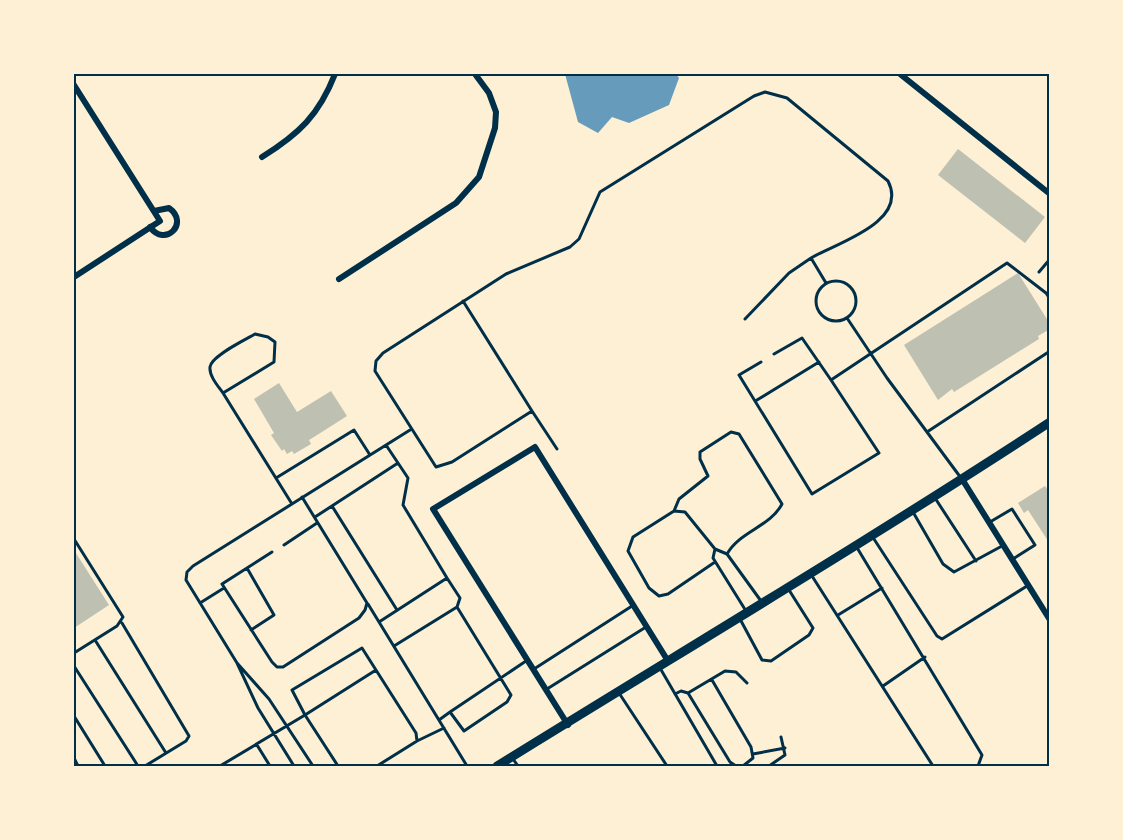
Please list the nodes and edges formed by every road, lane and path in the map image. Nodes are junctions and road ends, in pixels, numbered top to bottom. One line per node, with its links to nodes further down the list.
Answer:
1 (335, 74): 5 (street)
2 (475, 74): 13 (street)
3 (900, 74): 6 (street)
4 (74, 85): 7 (street)
5 (262, 157)
6 (1050, 194)
7 (154, 211): 8 (street); 8 (street)
8 (150, 227): 12 (street)
9 (811, 258): 14 (lane); 16 (lane); 18 (lane)
10 (1050, 259): 11 (lane)
11 (1039, 272)
12 (74, 277)
13 (339, 279)
14 (826, 283): 17 (lane); 17 (lane)
15 (1050, 298): 20 (lane)
16 (463, 301): 27 (lane); 29 (lane)
17 (847, 318): 20 (lane)
18 (745, 319)
19 (1050, 351): 30 (lane)
20 (870, 353): 24 (lane); 30 (lane)
21 (774, 354): 23 (lane)
22 (761, 362): 26 (lane)
23 (819, 362): 24 (lane); 26 (lane)
24 (831, 380): 26 (lane)
25 (223, 393): 25 (lane); 35 (lane)
26 (756, 401)
27 (532, 411): 29 (lane); 32 (lane)
28 (1050, 422): 36 (main road)
29 (410, 429): 31 (lane)
30 (927, 432): 36 (lane)
31 (386, 445): 33 (lane); 34 (lane)
32 (557, 449)
33 (370, 455): 35 (lane); 38 (lane)
34 (398, 463): 40 (lane); 59 (lane)
35 (276, 478): 39 (lane)
36 (962, 479): 37 (main road); 45 (street)
37 (934, 496): 41 (main road); 56 (lane)
38 (302, 497): 39 (lane); 43 (lane)
39 (292, 504): 66 (lane)
40 (332, 506): 43 (lane); 69 (lane)
41 (913, 510): 46 (main road); 56 (lane)
42 (674, 511): 51 (lane); 53 (lane); 55 (lane)
43 (315, 517): 44 (lane)
44 (318, 523): 48 (lane); 64 (lane)
45 (988, 523): 50 (street); 54 (lane)
46 (872, 536): 49 (main road); 61 (lane)
47 (74, 539): 74 (lane)
48 (284, 545)
49 (856, 546): 58 (main road); 63 (lane)
50 (1003, 546): 54 (street); 56 (lane)
51 (715, 549): 53 (lane); 55 (lane)
52 (272, 552): 57 (lane)
53 (726, 554): 65 (lane)
54 (1011, 560): 61 (street)
55 (715, 561): 70 (lane)
56 (976, 561)
57 (247, 568): 62 (lane); 76 (lane)
58 (810, 572): 60 (main road); 71 (lane)
59 (447, 579): 68 (lane); 69 (lane)
60 (787, 586): 65 (main road); 70 (lane)
61 (1027, 586): 72 (street)
62 (225, 588): 66 (lane); 76 (lane)
63 (882, 588): 71 (lane); 80 (lane)
64 (366, 601): 73 (lane); 76 (lane)
65 (761, 601): 70 (main road)
66 (200, 603): 83 (lane)
67 (633, 604): 75 (street); 81 (street); 86 (lane)
68 (457, 607): 78 (lane); 88 (lane)
69 (398, 610): 73 (lane)
70 (742, 614): 82 (main road)
71 (838, 615): 91 (lane)
72 (1050, 620)
73 (379, 622): 78 (lane)
74 (122, 623): 77 (lane); 108 (lane)
75 (647, 626): 82 (street); 92 (lane)
76 (251, 630)
77 (95, 640): 79 (lane); 108 (lane)
78 (394, 646): 99 (lane)
79 (74, 653)
80 (925, 657): 91 (lane); 131 (lane)
81 (527, 660): 86 (street); 88 (lane)
82 (668, 661): 85 (main road)
83 (237, 663): 101 (lane); 103 (lane)
84 (74, 666): 114 (lane)
85 (659, 667): 93 (main road); 95 (lane)
86 (533, 669): 92 (street)
87 (376, 670): 97 (lane); 97 (lane); 105 (lane)
88 (501, 678): 96 (lane); 96 (lane)
89 (712, 680): 90 (lane); 94 (lane); 109 (lane)
90 (747, 683)
91 (883, 686): 130 (lane)
92 (546, 690): 100 (street)
93 (618, 692): 100 (main road); 125 (lane)
94 (688, 693): 95 (lane); 127 (lane)
95 (675, 694): 126 (lane)
96 (450, 712): 99 (lane)
97 (306, 715): 101 (lane); 120 (lane)
98 (74, 716): 113 (lane)
99 (439, 720): 102 (lane)
100 (568, 724): 110 (main road)
101 (287, 727): 103 (lane); 119 (lane)
102 (444, 728): 105 (lane); 122 (lane)
103 (274, 734): 106 (lane); 118 (lane)
104 (781, 737): 107 (lane)
105 (417, 741): 121 (lane)
106 (257, 745): 116 (lane); 117 (lane)
107 (785, 748): 109 (lane); 129 (lane)
108 (166, 753): 115 (lane)
109 (753, 754): 128 (lane)
110 (512, 757): 123 (main road); 124 (lane)
111 (74, 759): 112 (lane)
112 (78, 766)
113 (105, 766)
114 (138, 766)
115 (145, 766)
116 (220, 766)
117 (270, 766)
118 (294, 766)
119 (313, 766)
120 (338, 766)
121 (377, 766)
122 (467, 766)
123 (497, 766)
124 (518, 766)
125 (667, 766)
126 (717, 766)
127 (736, 766)
128 (743, 766)
129 (769, 766)
130 (933, 766)
131 (978, 766)

